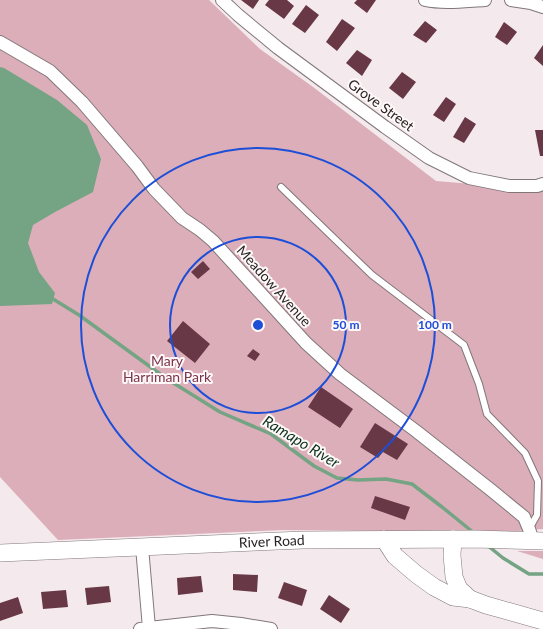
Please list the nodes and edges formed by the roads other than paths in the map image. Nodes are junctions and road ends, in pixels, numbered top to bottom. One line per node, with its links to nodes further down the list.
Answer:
1 (222, 0): 7 (street, Grove Street)
2 (425, 0): 3 (street)
3 (486, 0)
4 (511, 0): 5 (street)
5 (543, 7)
6 (0, 42): 9 (street, Meadow Avenue)
7 (543, 184)
8 (281, 188): 9 (lane)
9 (531, 538): 11 (street, River Road)
10 (384, 539): 11 (street, River Road); 12 (street, River Road); 14 (street)
11 (453, 539): 14 (street)
12 (142, 547): 13 (street, River Road); 17 (street)
13 (0, 553)
14 (470, 599): 15 (street)
15 (543, 621)
16 (241, 626): 17 (street); 18 (street)
17 (145, 628)
18 (271, 629)

